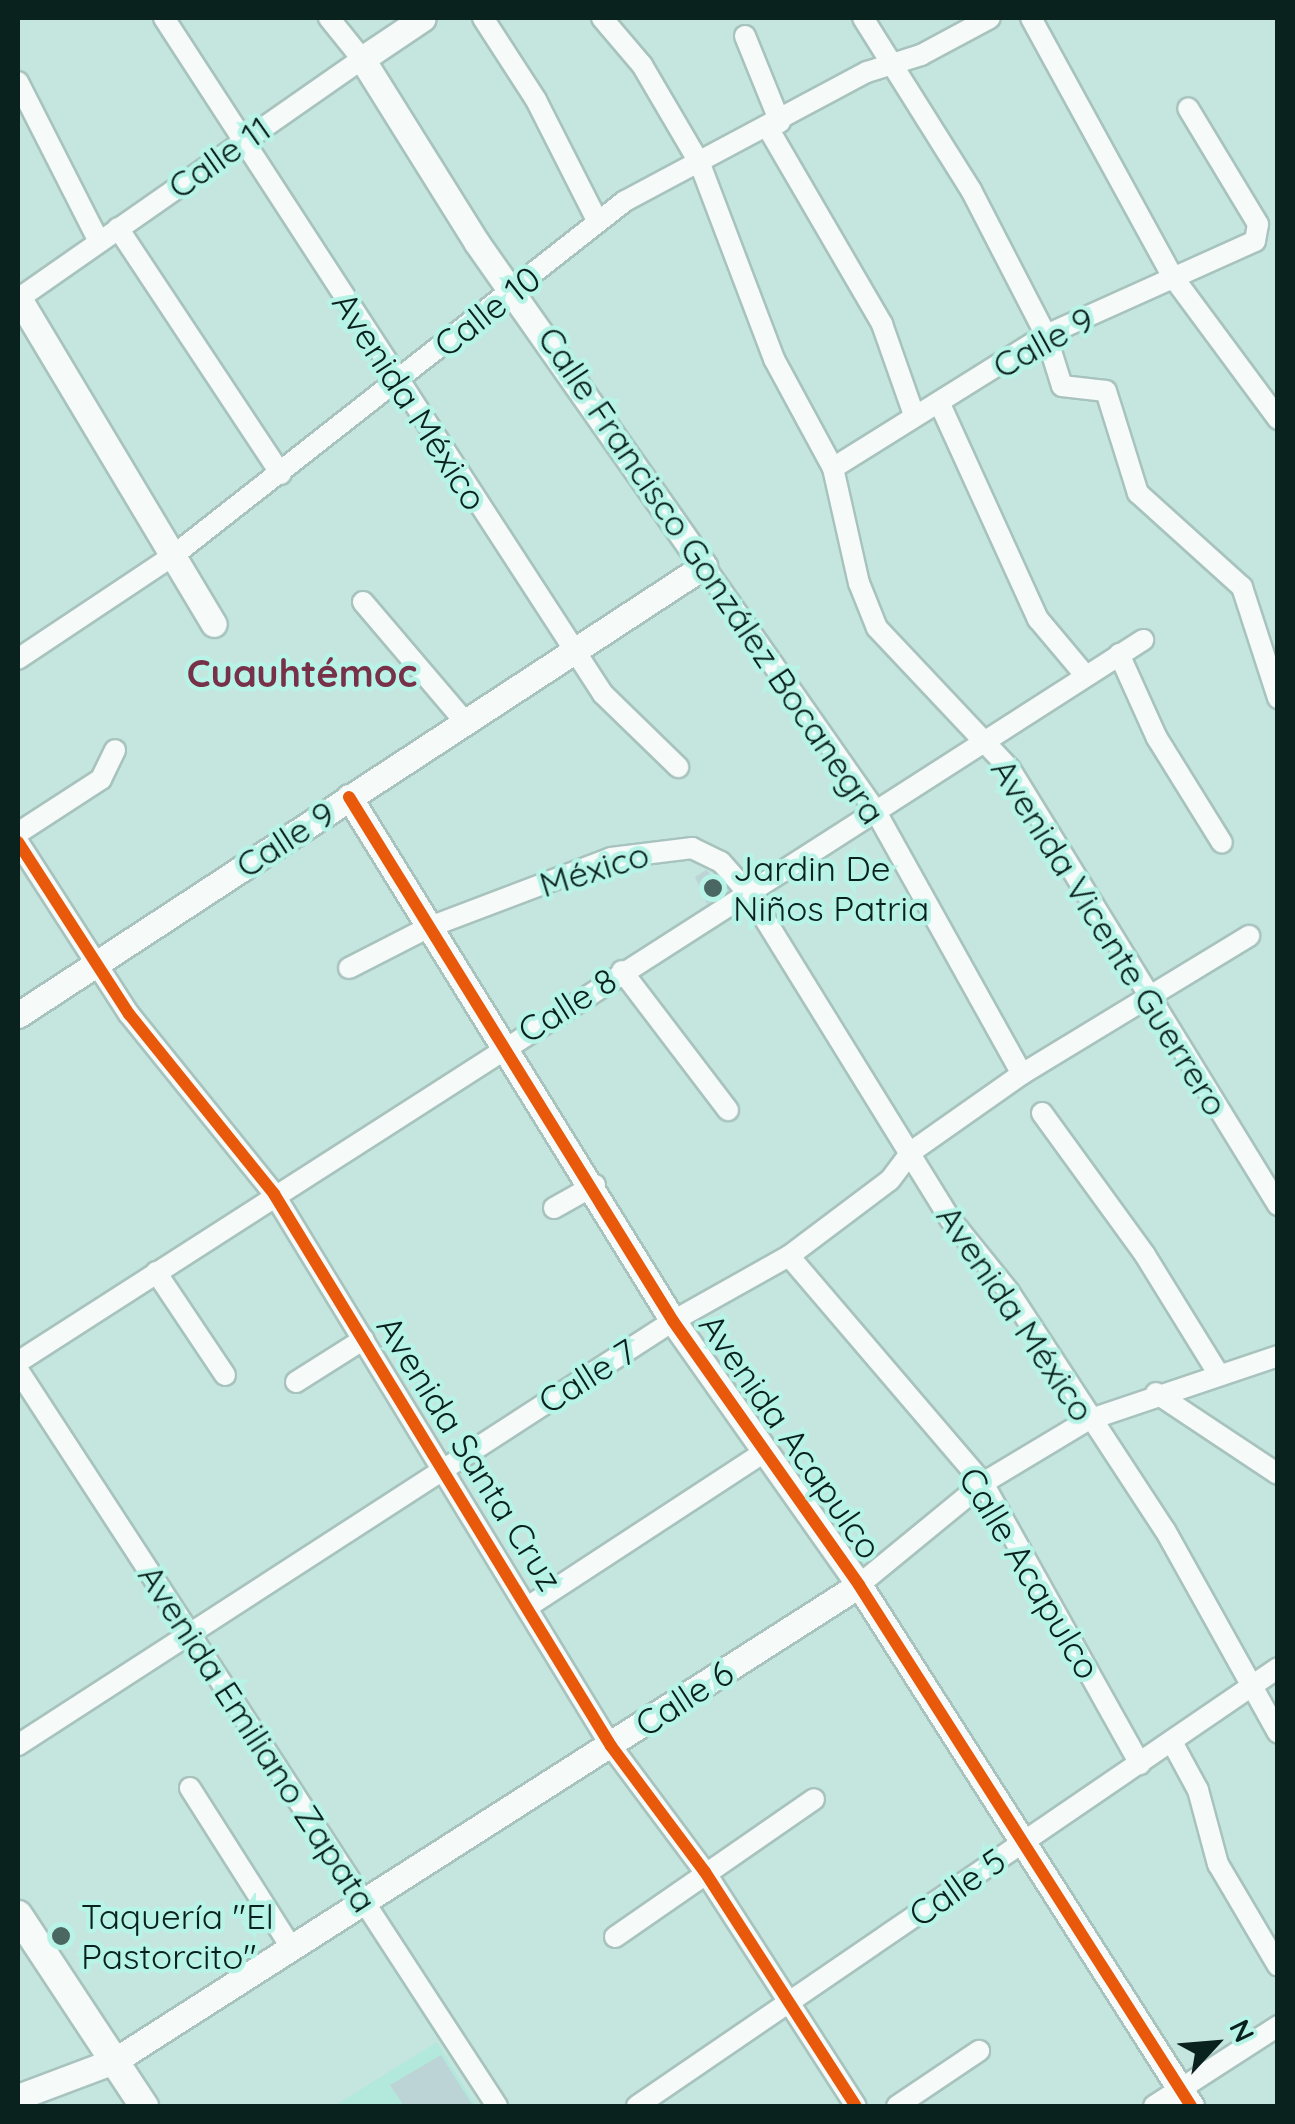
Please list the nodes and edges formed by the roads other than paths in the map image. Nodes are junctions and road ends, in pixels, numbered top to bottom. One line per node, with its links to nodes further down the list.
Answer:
1 (164, 18): 15 (street, Avenida México)
2 (329, 18): 10 (street)
3 (423, 18): 10 (street, Calle 11)
4 (483, 18): 17 (street)
5 (602, 18): 16 (street, Avenida Vicente Guerrero)
6 (863, 18): 11 (street)
7 (990, 18): 11 (street, Calle 10)
8 (1031, 18): 20 (street)
9 (745, 36): 14 (street)
10 (362, 59): 15 (street, Calle 11); 21 (street, Calle Francisco González Bocanegra)
11 (893, 64): 14 (street, Calle 10); 23 (street)
12 (18, 82): 19 (street)
13 (1188, 108): 20 (street, Calle 9)
14 (774, 124): 16 (street, Calle 10); 26 (street)
15 (245, 138): 18 (street, Calle 11); 24 (street, Avenida México)
16 (700, 164): 17 (street, Calle 10); 28 (street, Avenida Vicente Guerrero)
17 (597, 220): 21 (street, Calle 10)
18 (118, 228): 19 (street, Calle 11); 29 (street)
19 (98, 240): 22 (street, Calle 11)
20 (1173, 277): 23 (street, Calle 9); 27 (street)
21 (512, 291): 24 (street, Calle 10); 31 (street, Calle Francisco González Bocanegra)
22 (18, 298): 30 (street)
23 (1046, 335): 25 (street, Calle 9); 39 (street)
24 (396, 382): 29 (street, Calle 10); 35 (street, Avenida México)
25 (939, 402): 26 (street, Calle 9); 38 (street)
26 (914, 416): 28 (street, Calle 9)
27 (1278, 419)
28 (833, 468): 41 (street, Avenida Vicente Guerrero)
29 (281, 474): 30 (street, Calle 10)
30 (174, 555): 33 (street); 37 (street, Calle 10)
31 (704, 566): 35 (street, Calle 9); 45 (street, Calle Francisco González Bocanegra)
32 (363, 602): 40 (street)
33 (214, 624)
34 (1143, 640): 36 (street, Calle 8)
35 (574, 652): 40 (street, Calle 9); 43 (street, Avenida México)
36 (1119, 654): 38 (street, Calle 8); 48 (street)
37 (18, 659)
38 (1084, 675): 41 (street, Calle 8)
39 (1278, 698)
40 (466, 723): 44 (street, Calle 9)
41 (987, 740): 45 (street, Calle 8); 55 (street, Avenida Vicente Guerrero)
42 (115, 750): 46 (street)
43 (678, 766)
44 (349, 797): 50 (street, Avenida Acapulco); 52 (street, Calle 9)
45 (876, 810): 49 (street, Calle 8); 58 (street, Calle Francisco González Bocanegra)
46 (18, 833)
47 (18, 842): 52 (street, Avenida Santa Cruz)
48 (1222, 843)
49 (750, 895): 50 (street, México); 54 (street, Calle 8); 61 (street, Avenida México)
50 (426, 928): 53 (street, México); 57 (street, Avenida Acapulco)
51 (1249, 936): 55 (street, Calle 7)
52 (96, 963): 56 (street, Calle 9); 63 (street, Avenida Santa Cruz)
53 (350, 968)
54 (622, 971): 57 (street, Calle 8); 59 (street)
55 (1146, 999): 58 (street, Calle 7); 64 (street, Avenida Vicente Guerrero)
56 (18, 1015)
57 (506, 1043): 62 (street, Avenida Acapulco); 63 (street, Calle 8)
58 (1022, 1074): 61 (street, Calle 7)
59 (728, 1110)
60 (1042, 1113): 73 (street)
61 (911, 1152): 66 (street, Calle 7); 77 (street, Avenida México)
62 (595, 1186): 65 (street); 68 (street, Avenida Acapulco)
63 (274, 1194): 67 (street, Calle 8); 69 (street, Avenida Santa Cruz)
64 (1278, 1205)
65 (554, 1208)
66 (788, 1256): 68 (street, Calle 7); 81 (street, Calle Acapulco)
67 (156, 1272): 71 (street, Calle 8); 74 (street)
68 (673, 1321): 78 (street, Avenida Acapulco); 79 (street, Calle 7)
69 (364, 1339): 75 (street); 79 (street, Avenida Santa Cruz)
70 (1278, 1356): 73 (street, Calle 6)
71 (18, 1362)
72 (18, 1370): 84 (street, Avenida Emiliano Zapata)
73 (1218, 1375): 76 (street, Calle 6)
74 (225, 1376)
75 (296, 1382)
76 (1156, 1393): 77 (street, Calle 6); 80 (street)
77 (1088, 1420): 81 (street, Calle 6); 86 (street, Avenida México)
78 (764, 1452): 82 (street, Avenida Acapulco); 83 (street)
79 (443, 1468): 83 (street, Avenida Santa Cruz); 84 (street, Calle 7)
80 (1278, 1474)
81 (983, 1483): 82 (street, Calle 6); 91 (street, Calle Acapulco)
82 (859, 1585): 90 (street, Calle 6); 94 (street, Avenida Acapulco)
83 (529, 1606): 90 (street, Avenida Santa Cruz)
84 (190, 1632): 89 (street, Calle 7); 96 (street, Avenida Emiliano Zapata)
85 (1278, 1668): 86 (street, Calle 5)
86 (1247, 1690): 87 (street, Avenida México); 88 (street, Calle 5)
87 (1278, 1733)
88 (1172, 1742): 91 (street, Calle 5); 101 (street)
89 (18, 1745)
90 (611, 1746): 95 (street, Avenida Santa Cruz); 96 (street, Calle 6)
91 (1140, 1764): 94 (street, Calle 5)
92 (190, 1788): 100 (street)
93 (814, 1799): 95 (street)
94 (1026, 1839): 102 (street, Calle 5); 107 (street, Avenida Acapulco)
95 (705, 1872): 98 (street); 102 (street, Avenida Santa Cruz)
96 (365, 1903): 100 (street, Calle 6); 110 (street, Avenida Emiliano Zapata)
97 (18, 1914): 105 (main road)
98 (614, 1937)
99 (18, 1941): 105 (main road)
100 (292, 1949): 105 (street, Calle 6)
101 (1278, 1966)
102 (791, 2003): 111 (street, Calle 5); 112 (street, Avenida Santa Cruz)
103 (1278, 2026): 107 (street)
104 (979, 2051): 113 (street)
105 (108, 2065): 106 (street, Calle 6); 108 (main road); 109 (main road)
106 (18, 2097)
107 (1186, 2098): 114 (street)
108 (126, 2106)
109 (144, 2106)
110 (497, 2106)
111 (637, 2106)
112 (856, 2106)
113 (897, 2106)
114 (1154, 2106)

